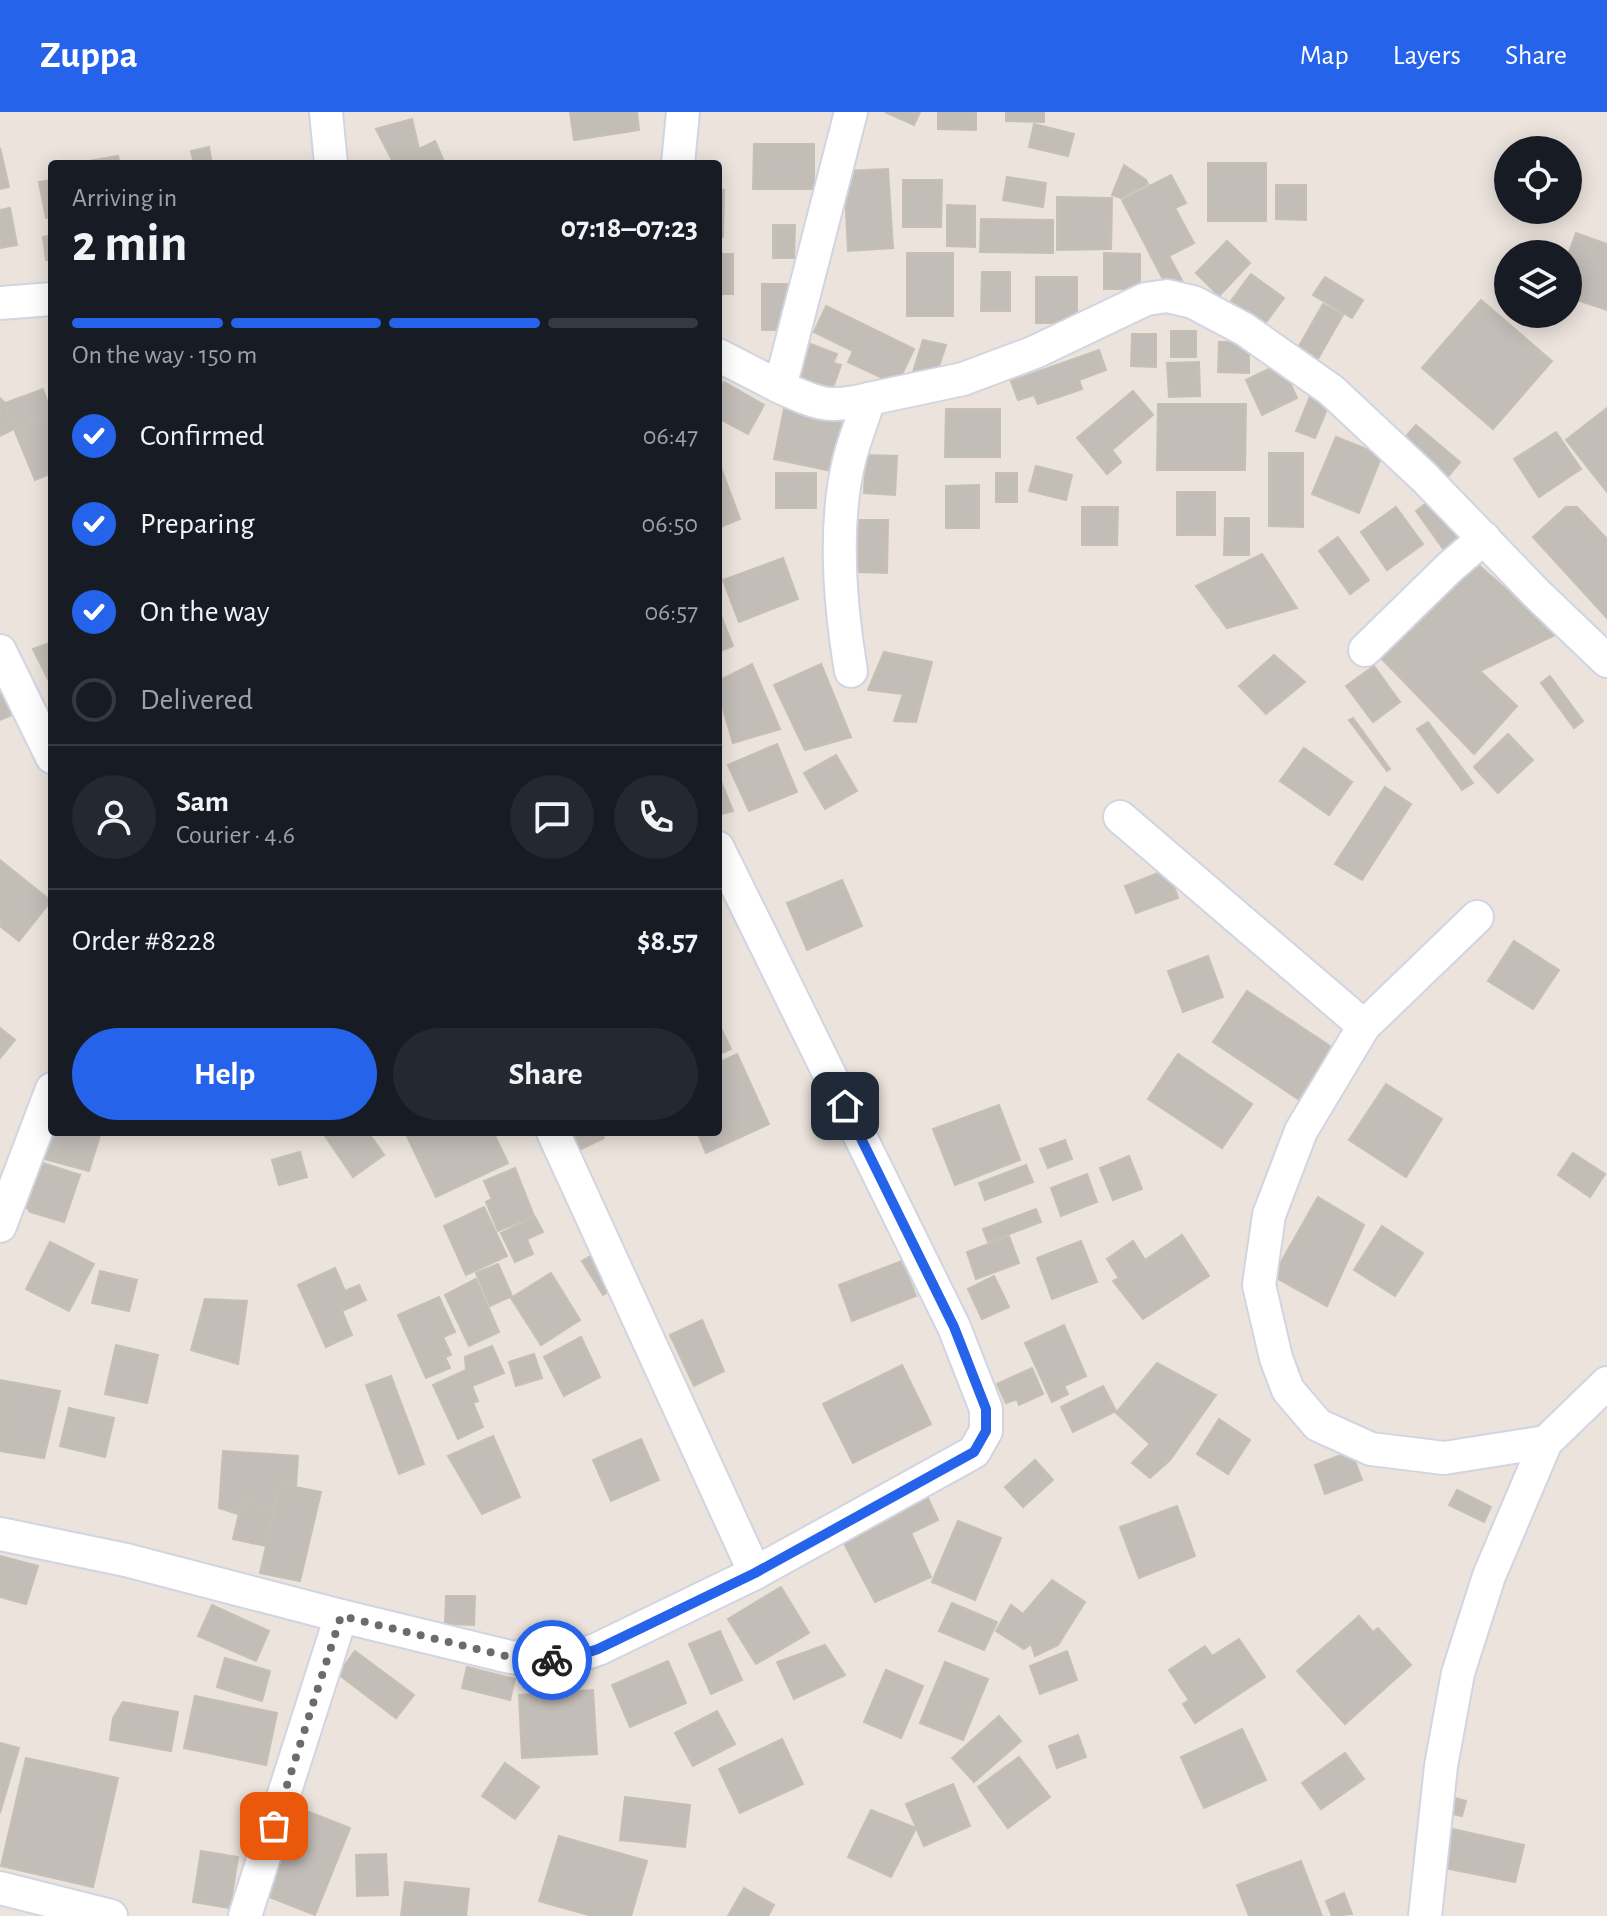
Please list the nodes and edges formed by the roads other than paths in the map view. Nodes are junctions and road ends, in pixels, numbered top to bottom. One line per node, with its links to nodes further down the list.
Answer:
1 (326, 112): 4 (street)
2 (683, 112): 5 (street)
3 (851, 112): 9 (street)
4 (331, 160)
5 (678, 160)
6 (48, 299): 7 (street)
7 (0, 303)
8 (722, 357): 9 (street)
9 (780, 387): 10 (street)
10 (869, 399): 11 (street); 15 (street)
11 (1484, 538): 12 (street); 14 (street)
12 (1365, 650)
13 (0, 651): 16 (street)
14 (1607, 661)
15 (851, 671)
16 (48, 749)
17 (1120, 817): 20 (street)
18 (722, 856): 27 (street)
19 (1477, 917): 20 (street)
20 (1364, 1026): 25 (street)
21 (48, 1100): 23 (street)
22 (555, 1136): 27 (street)
23 (0, 1226)
24 (1607, 1383): 25 (street)
25 (1546, 1442): 32 (street)
26 (0, 1534): 28 (street)
27 (755, 1573): 28 (street)
28 (341, 1616): 31 (street)
29 (0, 1888): 30 (street)
30 (111, 1916)
31 (245, 1916)
32 (1425, 1916)

